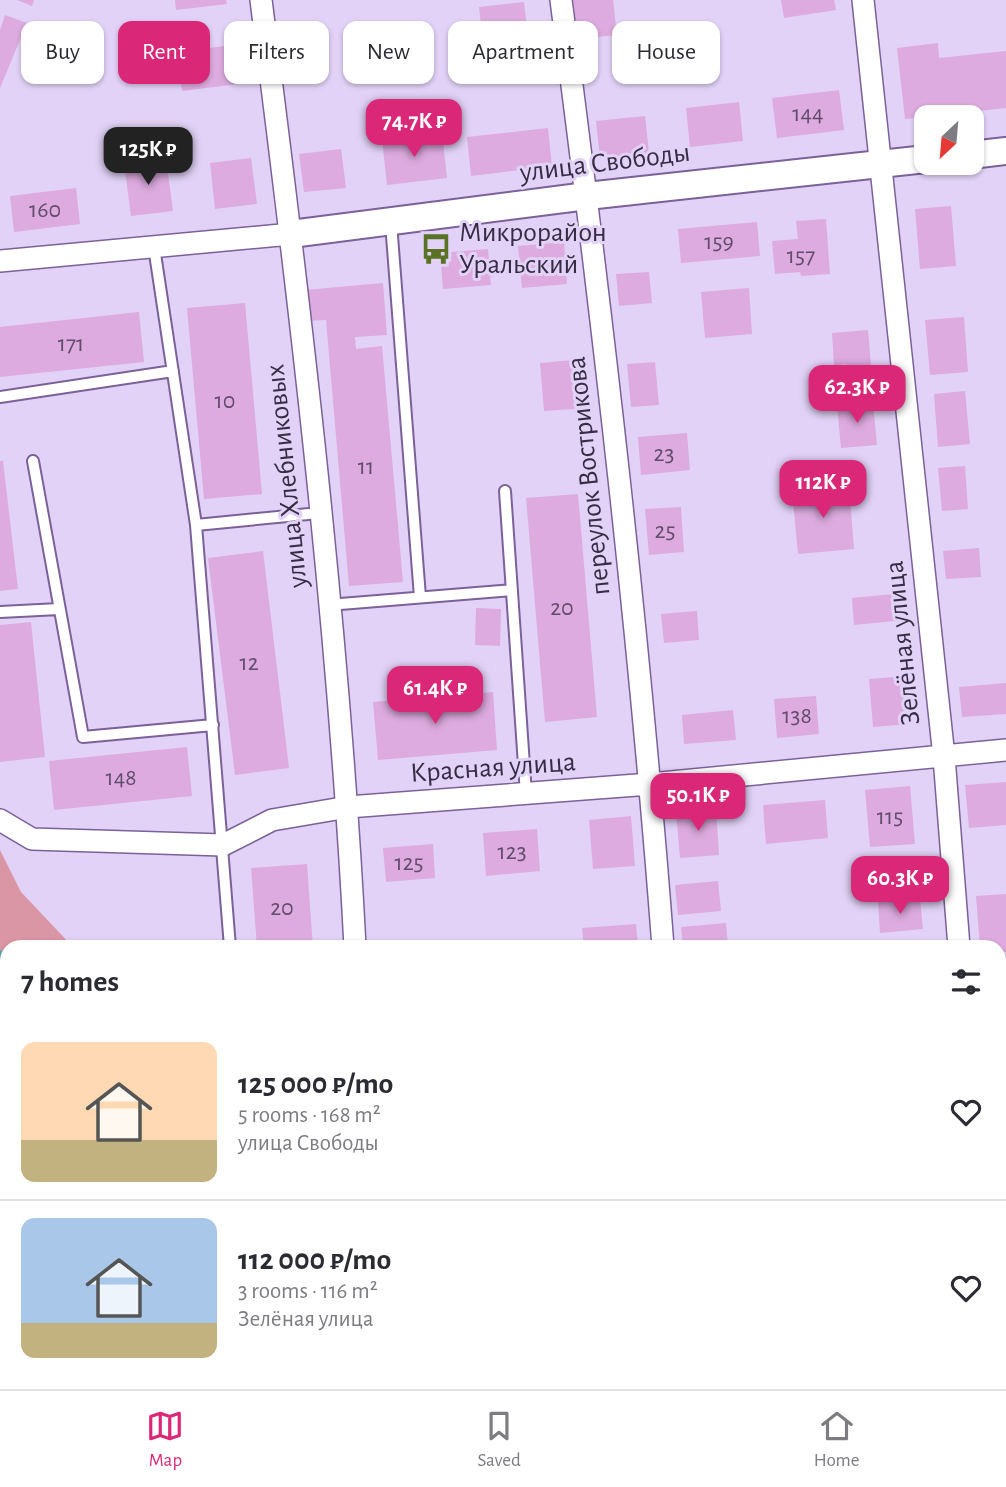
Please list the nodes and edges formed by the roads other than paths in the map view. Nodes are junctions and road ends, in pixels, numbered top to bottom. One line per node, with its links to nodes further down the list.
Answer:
1 (261, 0): 10 (street, улица Хлебниковых)
2 (561, 0): 8 (street, переулок Вострикова)
3 (863, 0): 7 (street, Зелёная улица)
4 (1006, 151): 5 (street)
5 (984, 154)
6 (914, 160): 7 (street, улица Свободы)
7 (880, 163): 8 (street, улица Свободы); 26 (street, Зелёная улица)
8 (587, 196): 9 (street, улица Свободы); 27 (street, переулок Вострикова)
9 (391, 221): 10 (street, улица Свободы); 20 (lane)
10 (291, 234): 11 (street, улица Свободы); 17 (street, улица Хлебниковых)
11 (154, 247): 12 (street, улица Свободы); 13 (lane)
12 (0, 261)
13 (173, 371): 14 (lane); 18 (lane)
14 (0, 397)
15 (33, 461): 22 (lane)
16 (505, 491): 19 (lane)
17 (319, 513): 18 (lane); 21 (street, улица Хлебниковых)
18 (196, 526): 24 (lane)
19 (512, 590): 20 (lane); 28 (lane)
20 (420, 597): 21 (lane)
21 (328, 605): 29 (street, улица Хлебниковых)
22 (59, 609): 23 (lane); 24 (lane)
23 (0, 612)
24 (213, 725): 31 (lane)
25 (1006, 750): 26 (street, Красная улица)
26 (944, 757): 27 (street, Красная улица); 35 (street, Зелёная улица)
27 (650, 784): 28 (street, Красная улица); 34 (street, переулок Вострикова)
28 (526, 794): 29 (street, Красная улица)
29 (348, 807): 31 (street, Красная улица); 33 (street, улица Хлебниковых)
30 (0, 820): 31 (street, Красная улица)
31 (223, 845): 32 (lane)
32 (230, 940)
33 (355, 940)
34 (662, 940)
35 (958, 940)

